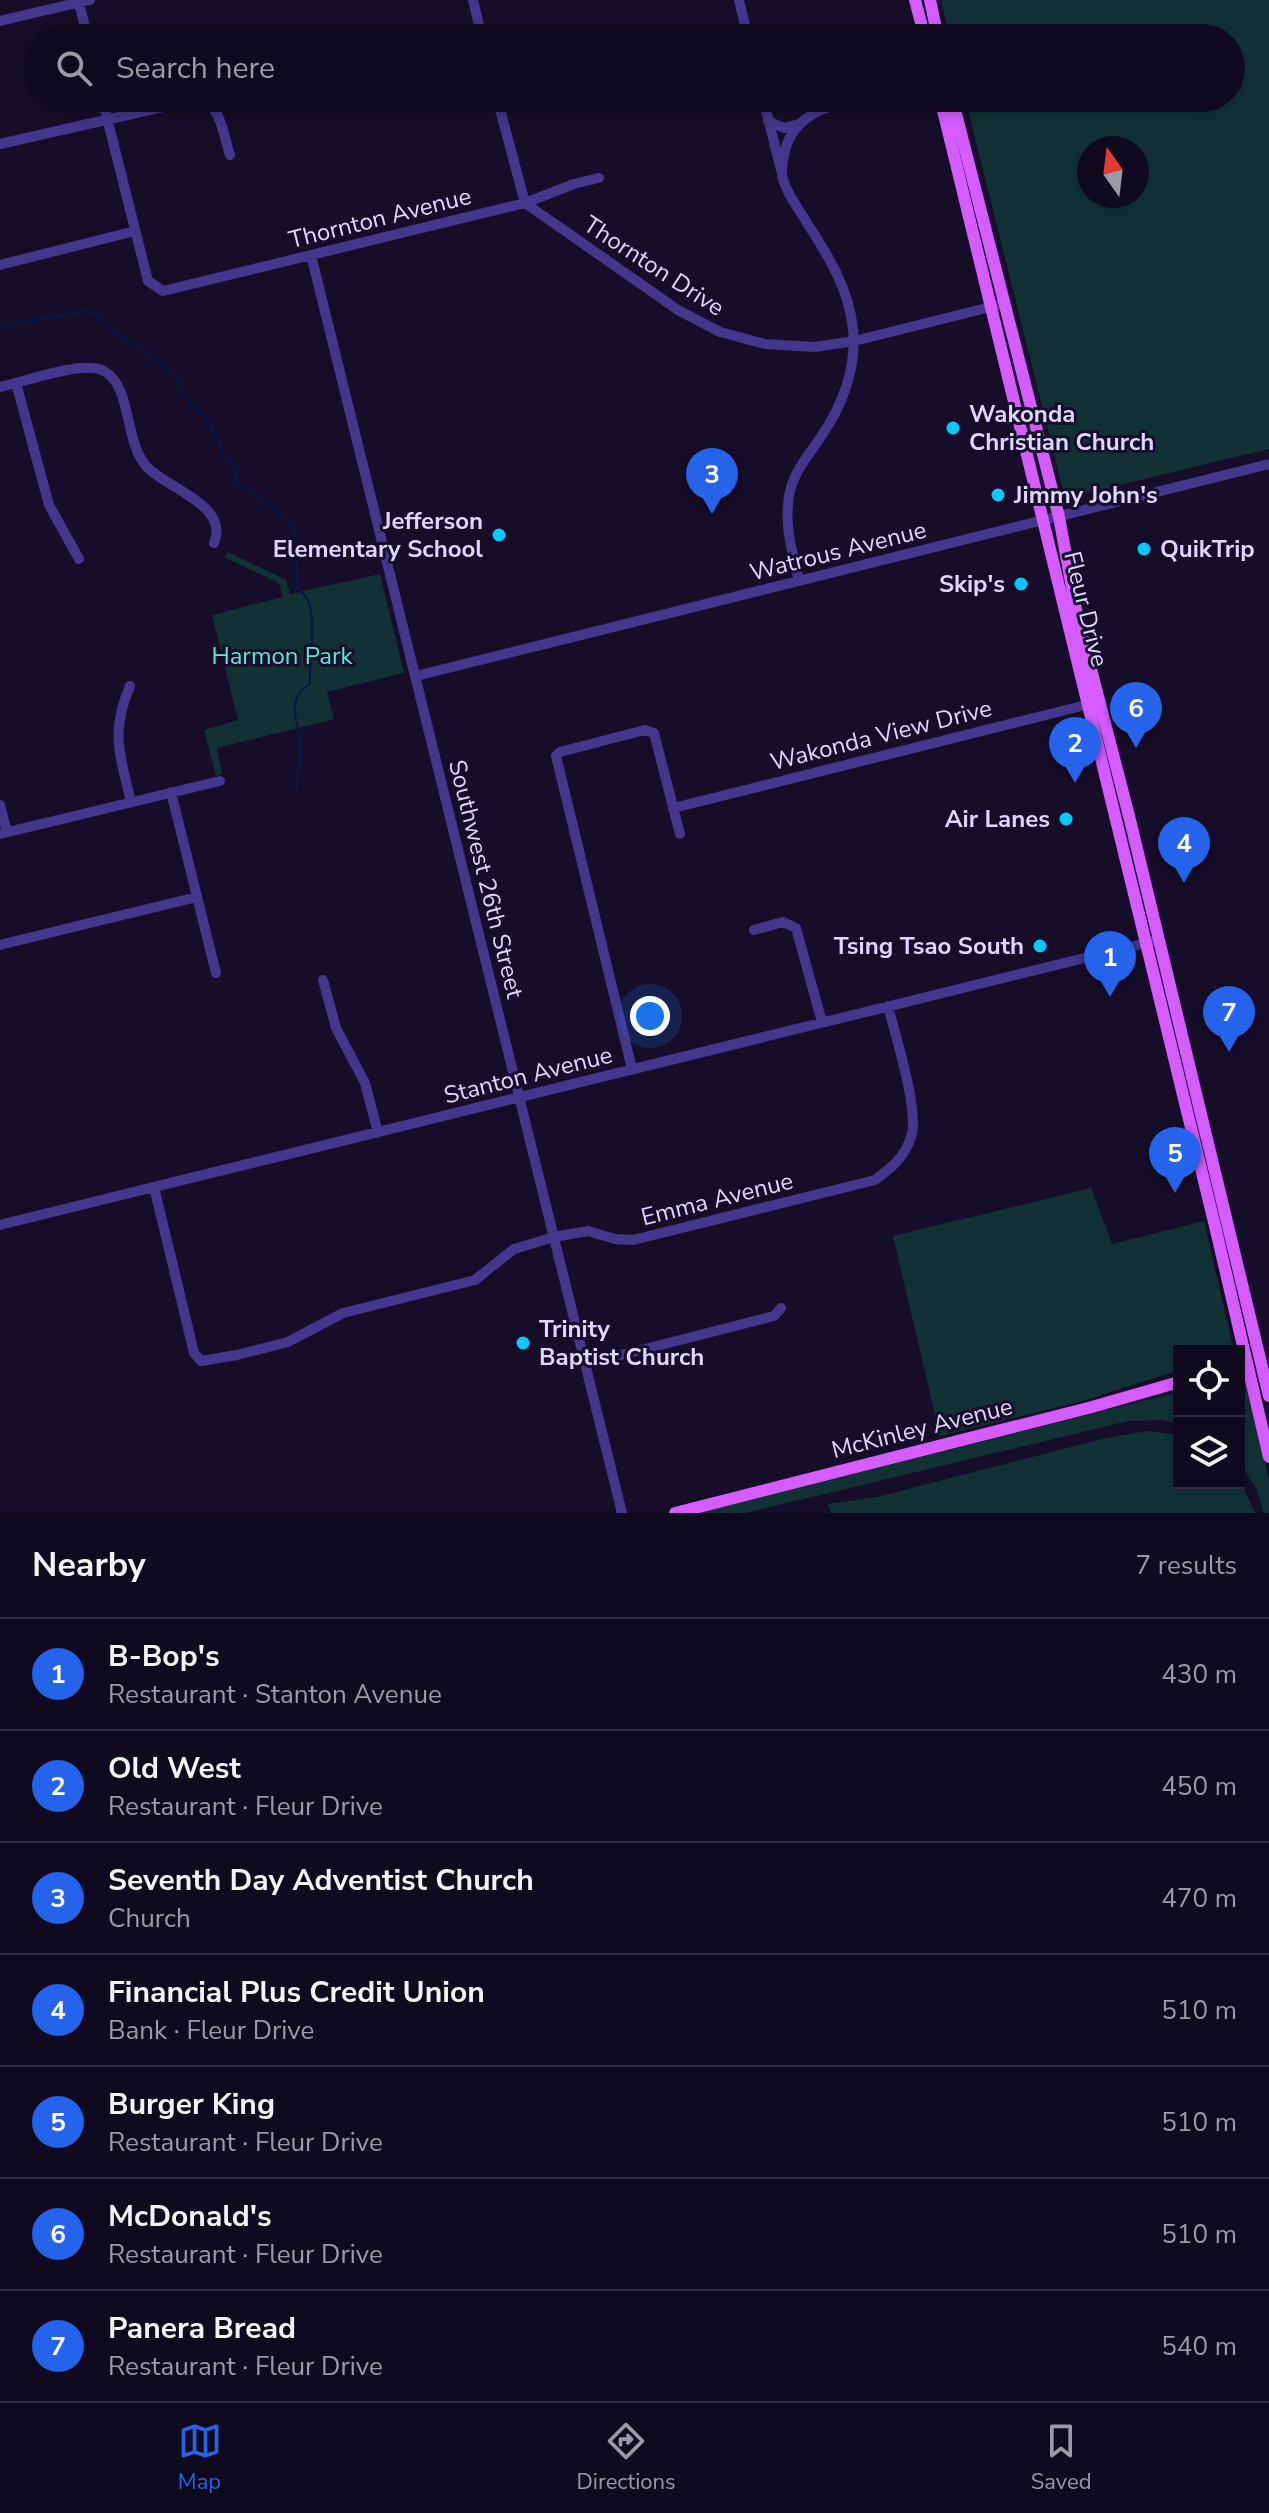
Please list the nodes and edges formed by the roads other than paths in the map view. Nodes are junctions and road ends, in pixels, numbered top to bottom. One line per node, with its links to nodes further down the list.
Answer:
1 (473, 0): 8 (street)
2 (739, 0): 9 (street)
3 (915, 0): 10 (main road)
4 (930, 0): 11 (main road)
5 (82, 1): 6 (street); 7 (street)
6 (0, 21)
7 (86, 24)
8 (479, 24)
9 (745, 24)
10 (921, 24)
11 (935, 24)
12 (106, 112): 20 (street)
13 (134, 112): 20 (street)
14 (217, 112): 24 (street)
15 (501, 112): 27 (street)
16 (766, 112): 21 (street)
17 (815, 112): 22 (street)
18 (944, 112): 31 (main road, Fleur Drive)
19 (955, 112): 31 (main road, Fleur Drive)
20 (107, 118): 23 (street); 28 (street)
21 (768, 121): 22 (street); 25 (street)
22 (799, 124): 25 (street)
23 (0, 144)
24 (230, 155)
25 (782, 175): 32 (street)
26 (599, 178): 27 (street, Thornton Avenue)
27 (525, 203): 29 (street, Thornton Avenue); 32 (street, Thornton Drive)
28 (135, 231): 29 (street, Thornton Avenue); 30 (street)
29 (311, 255): 41 (street, Southwest 26th Street)
30 (0, 265)
31 (998, 305): 32 (street, Thornton Drive); 36 (main road, Fleur Drive); 37 (main road, Fleur Drive)
32 (854, 341): 40 (street)
33 (16, 383): 34 (street); 38 (street); 39 (street)
34 (0, 387)
35 (1269, 464): 36 (street, Watrous Avenue)
36 (1059, 517): 37 (street, Watrous Avenue); 43 (main road, Fleur Drive)
37 (1042, 521): 40 (street, Watrous Avenue); 43 (main road, Fleur Drive)
38 (214, 543)
39 (79, 559)
40 (799, 581): 41 (street, Watrous Avenue)
41 (416, 676): 61 (street, Southwest 26th Street)
42 (130, 686): 46 (street)
43 (1093, 704): 48 (street, Wakonda View Drive); 53 (main road, Fleur Drive); 54 (main road, Fleur Drive)
44 (220, 781): 45 (street)
45 (171, 792): 46 (street); 51 (street)
46 (131, 802): 49 (street)
47 (0, 805): 49 (street)
48 (673, 808): 50 (street); 60 (street)
49 (4, 833)
50 (680, 834)
51 (197, 897): 55 (street); 56 (street)
52 (754, 930): 59 (street)
53 (1159, 939): 54 (street, Stanton Avenue); 68 (main road, Fleur Drive)
54 (1145, 943): 58 (street, Stanton Avenue); 67 (main road, Fleur Drive)
55 (0, 945)
56 (216, 973)
57 (323, 980): 62 (street)
58 (888, 1006): 59 (street, Stanton Avenue); 65 (street, Emma Avenue)
59 (822, 1022): 60 (street, Stanton Avenue)
60 (632, 1069): 61 (street, Stanton Avenue)
61 (520, 1098): 62 (street, Stanton Avenue); 65 (street, Southwest 26th Street)
62 (378, 1133): 63 (street, Stanton Avenue)
63 (154, 1187): 64 (street, Stanton Avenue); 65 (street, Emma Avenue)
64 (0, 1225)
65 (554, 1237): 69 (street, Southwest 26th Street)
66 (781, 1308): 69 (street)
67 (1238, 1345)
68 (1265, 1359): 70 (main road); 73 (main road, Fleur Drive)
69 (586, 1364): 75 (street, Southwest 26th Street)
70 (1245, 1364)
71 (1245, 1372): 74 (main road, Fleur Drive)
72 (1173, 1384): 76 (main road, McKinley Avenue)
73 (1269, 1396)
74 (1269, 1457)
75 (622, 1513)
76 (675, 1513)

